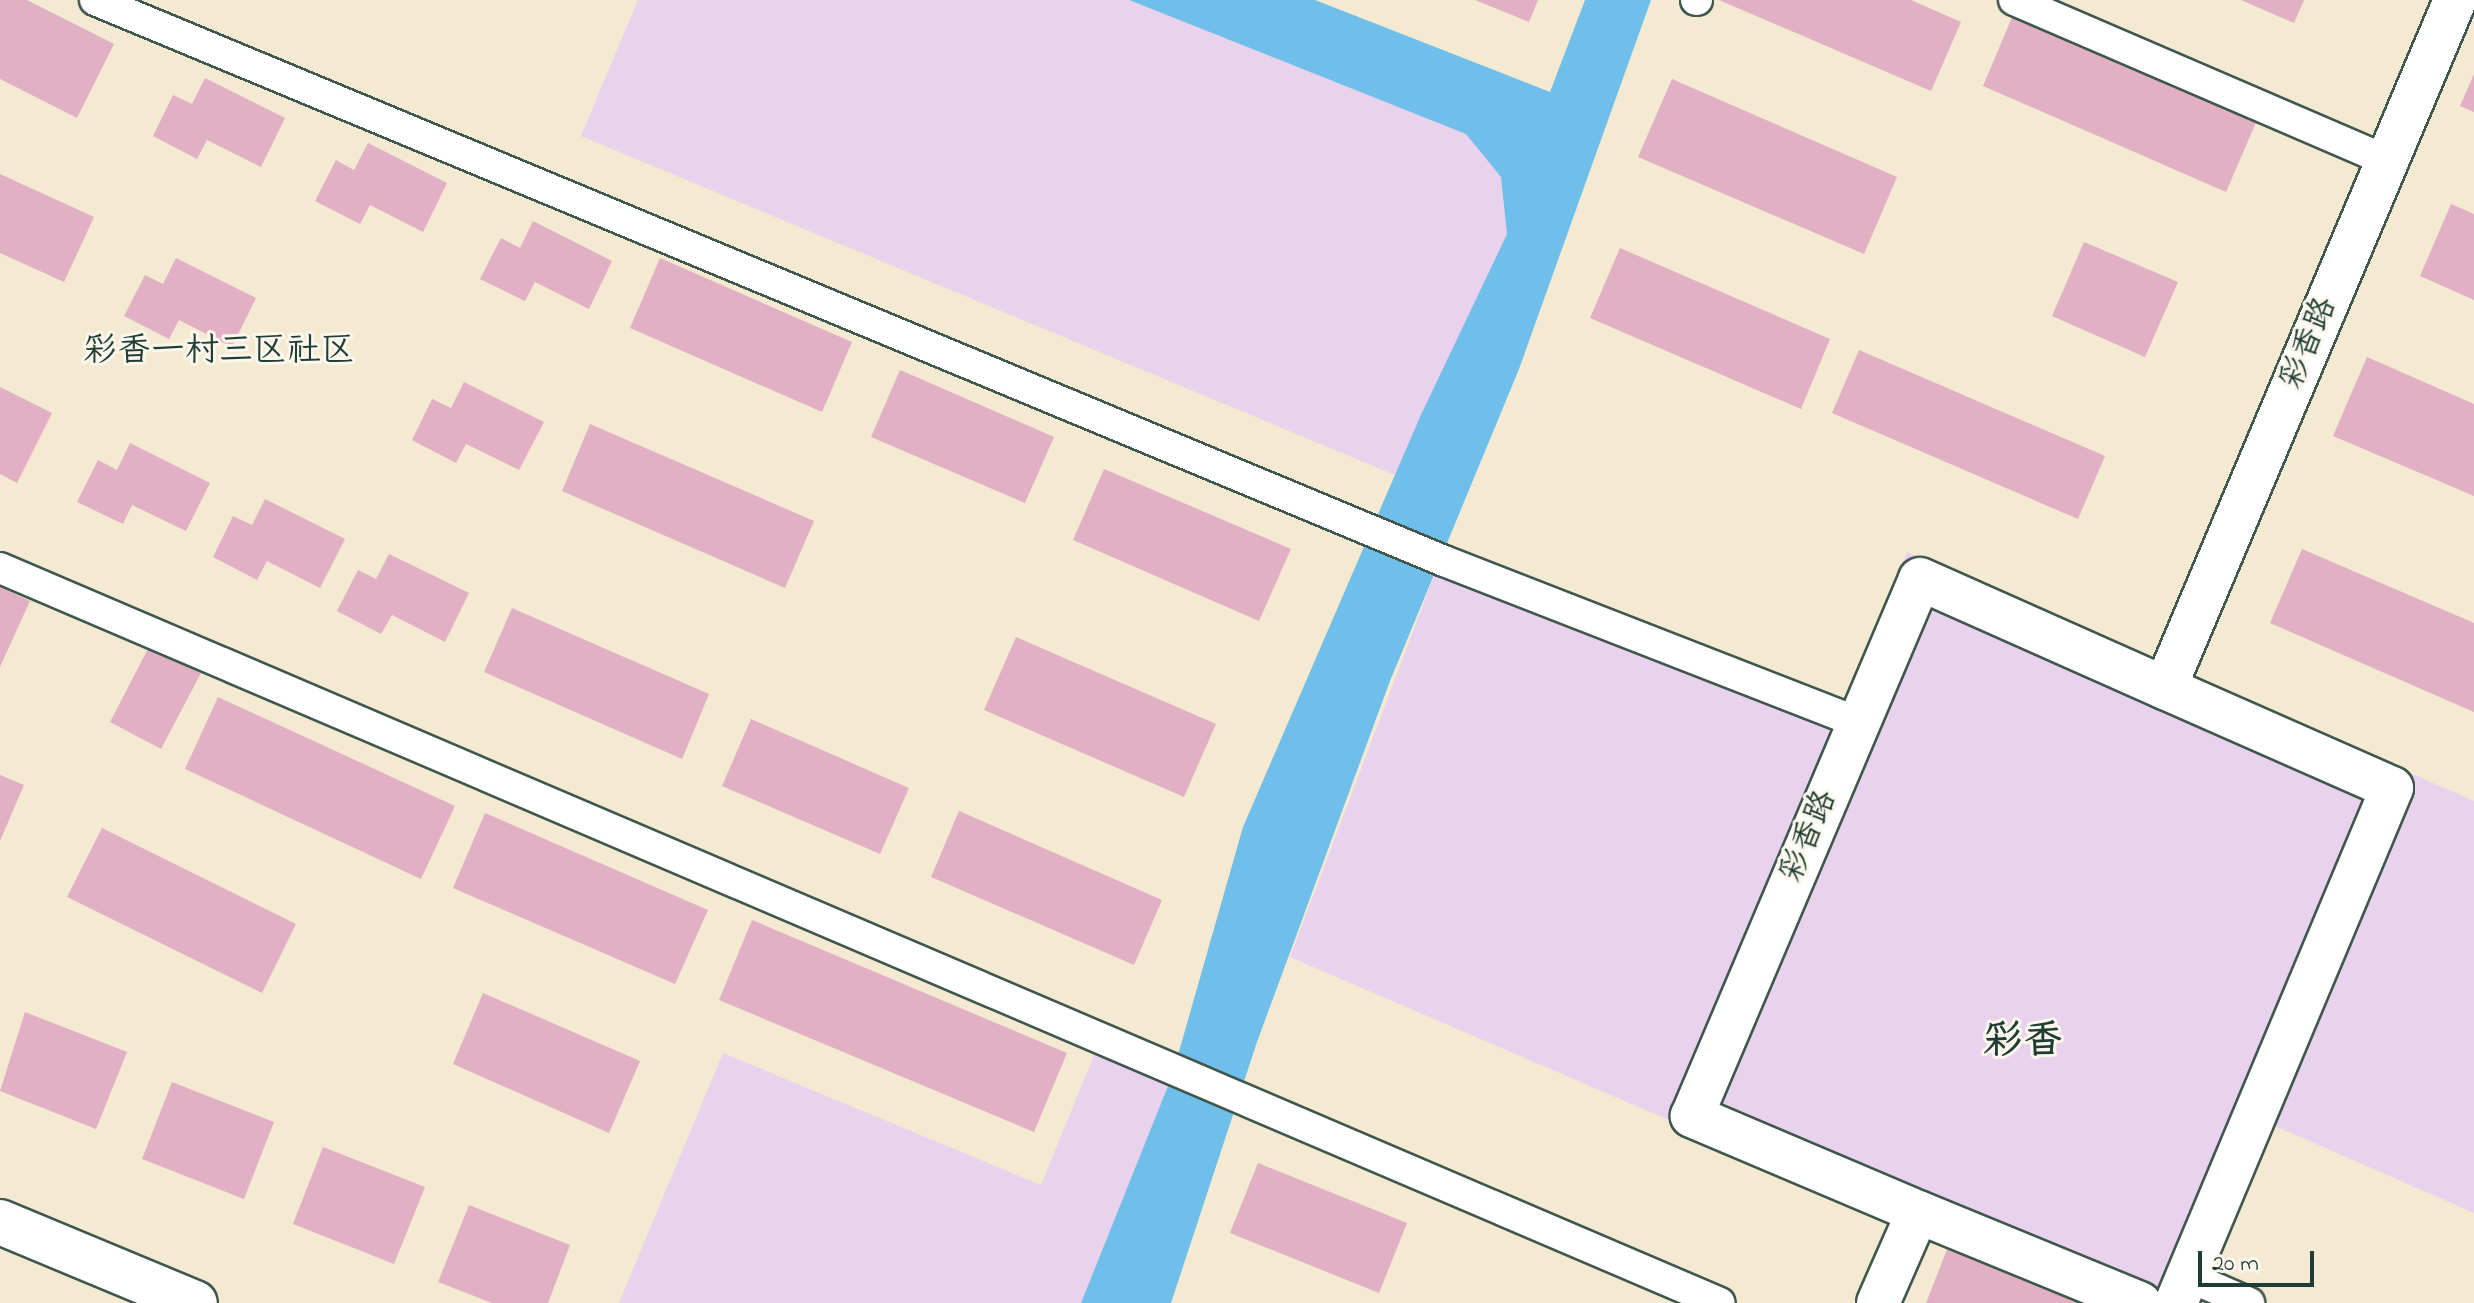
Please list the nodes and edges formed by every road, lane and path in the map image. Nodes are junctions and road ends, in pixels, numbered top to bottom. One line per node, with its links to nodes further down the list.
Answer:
1 (95, 0): 7 (street)
2 (2014, 0): 4 (street)
3 (2455, 0): 4 (street, 彩香路)
4 (2387, 161): 6 (street, 彩香路)
5 (0, 568): 12 (street)
6 (2165, 688): 7 (street, 彩香路); 10 (street, 彩香路)
7 (1859, 723): 8 (street, 彩香路)
8 (1918, 1212): 13 (street); 14 (street, 彩香路)
9 (0, 1222): 11 (main road)
10 (2181, 1290): 15 (street)
11 (195, 1303)
12 (1720, 1303)
13 (1878, 1303)
14 (2140, 1303)
15 (2249, 1303)

